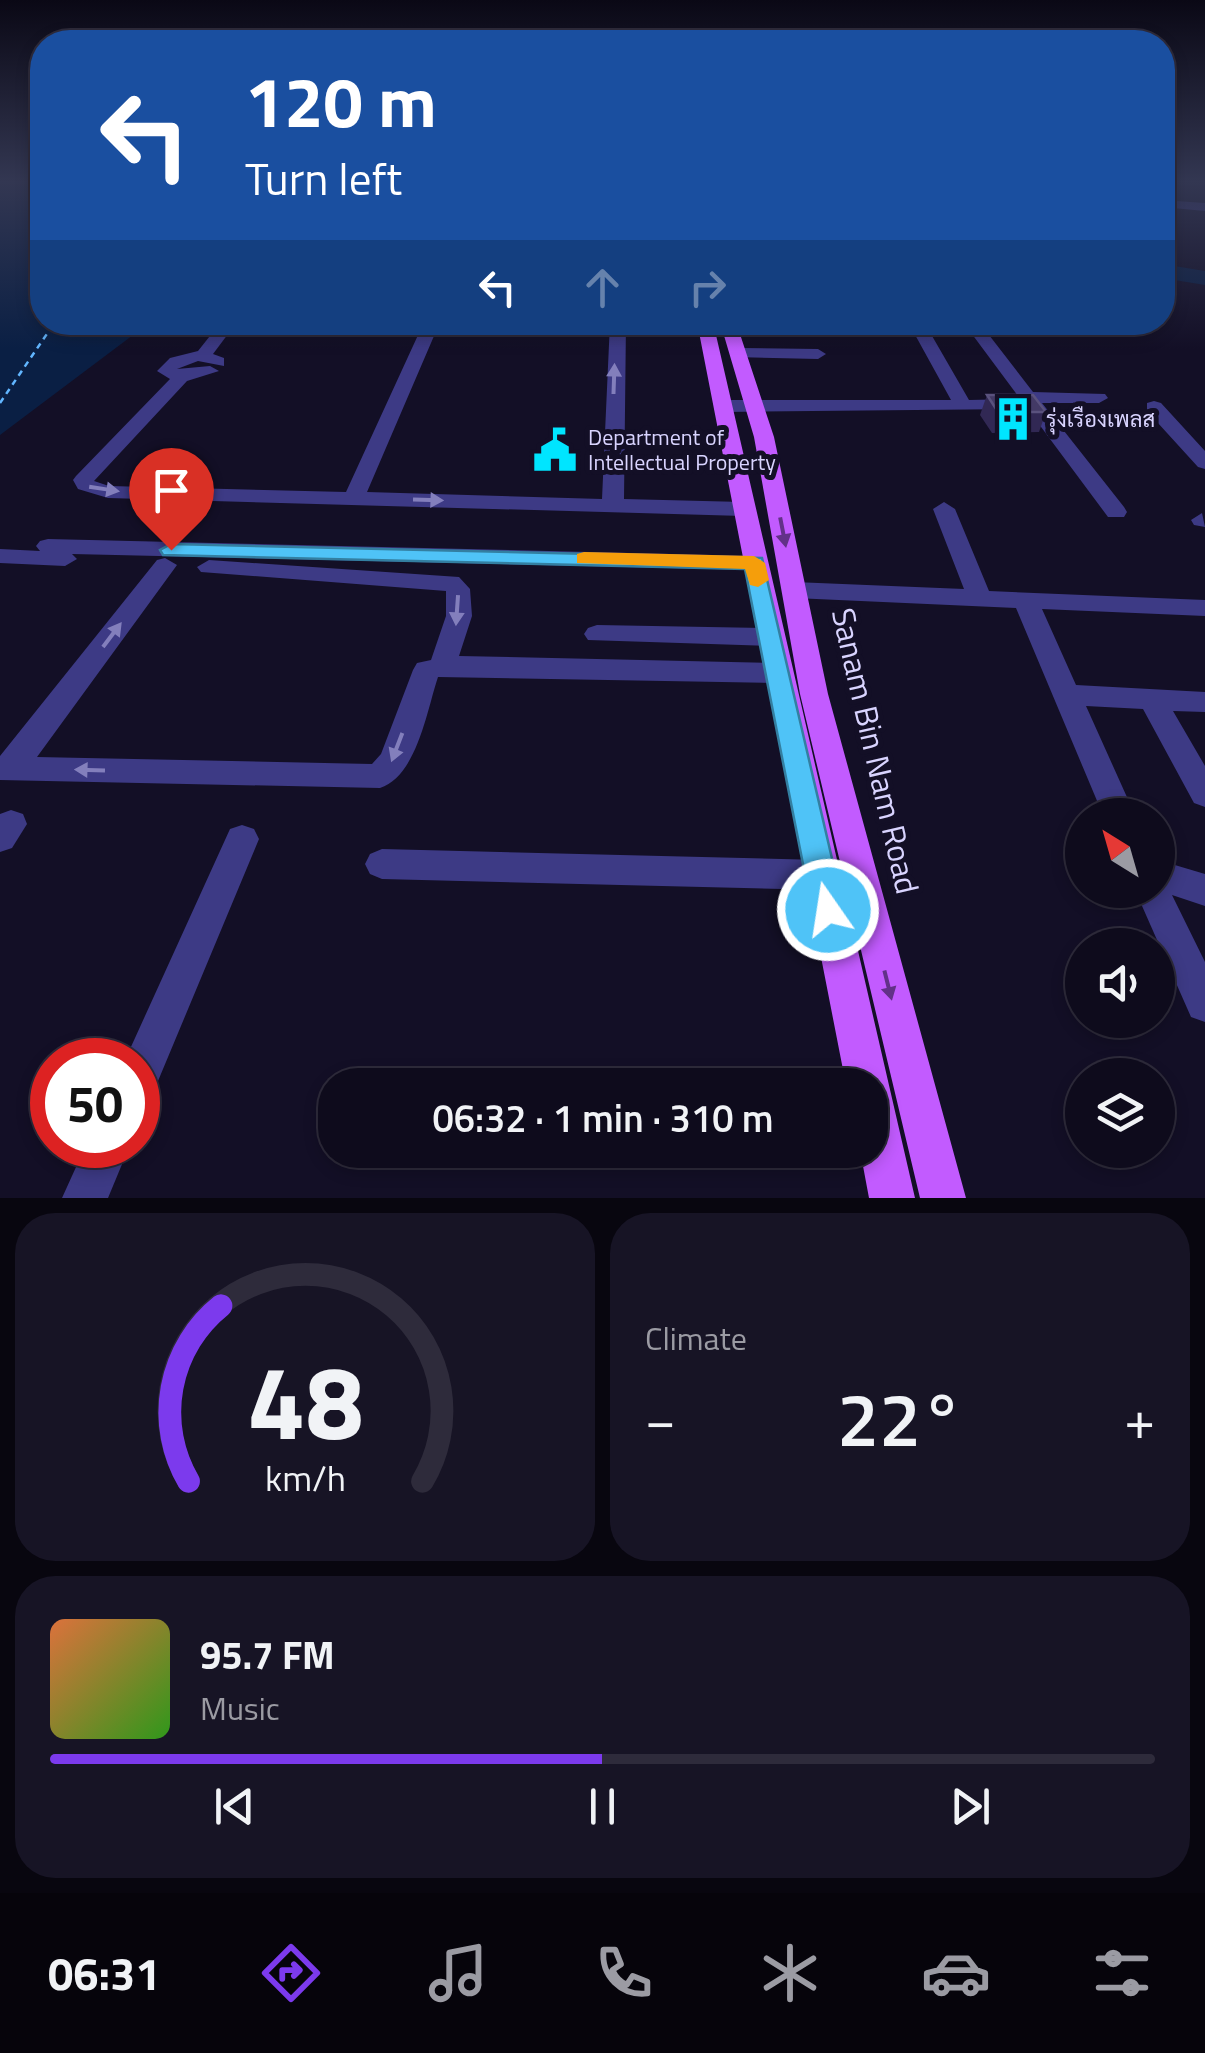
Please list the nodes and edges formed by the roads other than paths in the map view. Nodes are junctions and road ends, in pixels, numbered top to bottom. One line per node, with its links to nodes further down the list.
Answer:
1 (224, 335): 17 (street, one-way to 17)
2 (426, 335): 17 (street)
3 (618, 335): 18 (street, one-way to 3)
4 (708, 335): 13 (main road)
5 (733, 335): 8 (main road, Sanam Bin Nam Road)
6 (923, 335): 12 (street)
7 (980, 335): 11 (street)
8 (740, 354): 9 (street); 14 (main road, Sanam Bin Nam Road)
9 (818, 354)
10 (1099, 398): 11 (street)
11 (1032, 401): 12 (street); 21 (street)
12 (963, 405): 14 (street)
13 (724, 406): 14 (street); 19 (main road)
14 (756, 406): 26 (main road, Sanam Bin Nam Road, one-way to 26)
15 (1154, 407): 16 (street)
16 (1205, 463)
17 (354, 498): 18 (street, one-way to 18)
18 (613, 506): 19 (street)
19 (743, 509): 24 (main road)
20 (944, 509): 27 (street)
21 (1116, 512)
22 (48, 546): 24 (street)
23 (0, 556): 25 (street)
24 (754, 563): 31 (main road)
25 (166, 565): 32 (street, one-way to 32); 37 (street, one-way to 25)
26 (794, 590): 27 (street); 53 (main road, Sanam Bin Nam Road, one-way to 53)
27 (980, 598): 28 (street)
28 (1025, 600): 29 (street); 34 (street)
29 (1205, 608)
30 (597, 634): 31 (street)
31 (770, 636): 33 (main road)
32 (442, 667): 33 (street); 37 (street, one-way to 37)
33 (777, 673): 42 (main road)
34 (1068, 695): 35 (street); 39 (street)
35 (1152, 699): 36 (street); 38 (street)
36 (1205, 702)
37 (6, 768)
38 (1205, 794)
39 (1113, 798)
40 (242, 839): 47 (street)
41 (382, 864): 42 (street)
42 (820, 876): 48 (main road)
43 (1175, 881): 44 (street)
44 (1205, 890)
45 (1160, 908): 46 (street)
46 (1205, 1003)
47 (155, 1038)
48 (863, 1068)
49 (98, 1168): 51 (street)
50 (885, 1168): 52 (main road)
51 (85, 1198)
52 (892, 1198)
53 (942, 1198)

